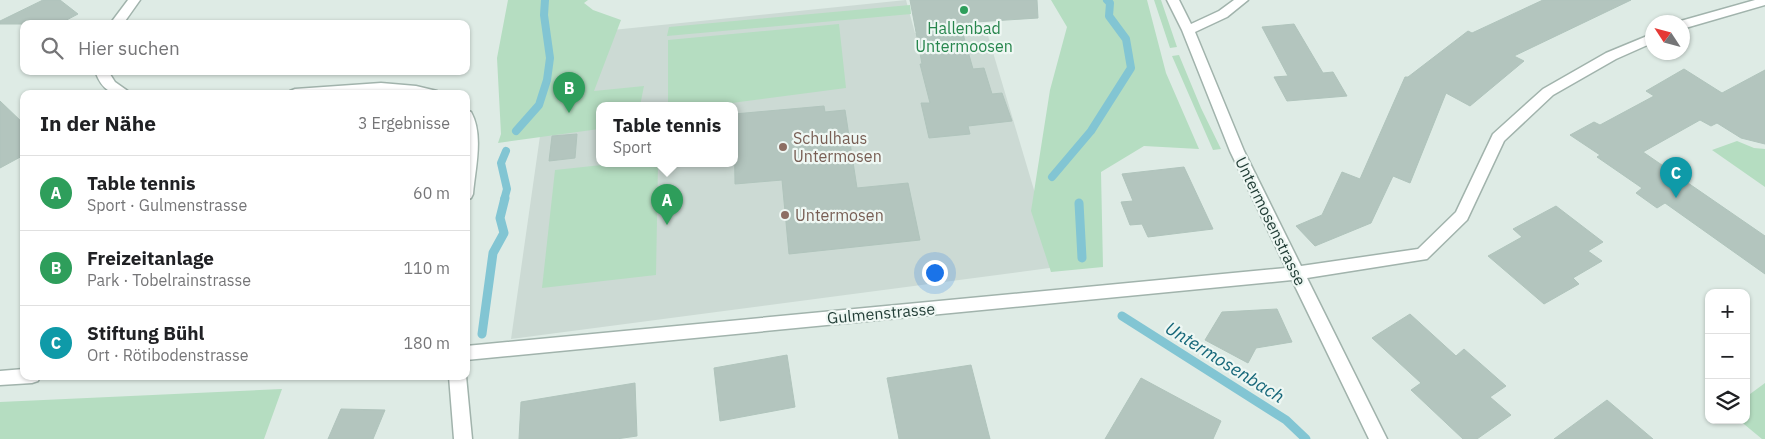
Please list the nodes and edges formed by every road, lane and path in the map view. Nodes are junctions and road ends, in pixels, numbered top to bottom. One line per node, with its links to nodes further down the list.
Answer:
1 (134, 0): 5 (street)
2 (1173, 0): 7 (street, Untermosenstrasse)
3 (1242, 0): 7 (street)
4 (1765, 1): 6 (street)
5 (119, 20)
6 (1690, 22)
7 (1188, 30): 15 (street, Untermosenstrasse)
8 (1645, 41): 15 (street, Gulmenstrasse)
9 (102, 75): 10 (street)
10 (116, 90)
11 (358, 90): 12 (street)
12 (406, 90)
13 (470, 129): 14 (street)
14 (470, 144)
15 (1296, 273): 16 (street, Gulmenstrasse); 21 (street, Untermosenstrasse)
16 (470, 353)
17 (20, 377): 18 (street)
18 (0, 378)
19 (457, 380): 20 (street)
20 (462, 439)
21 (1378, 439)

